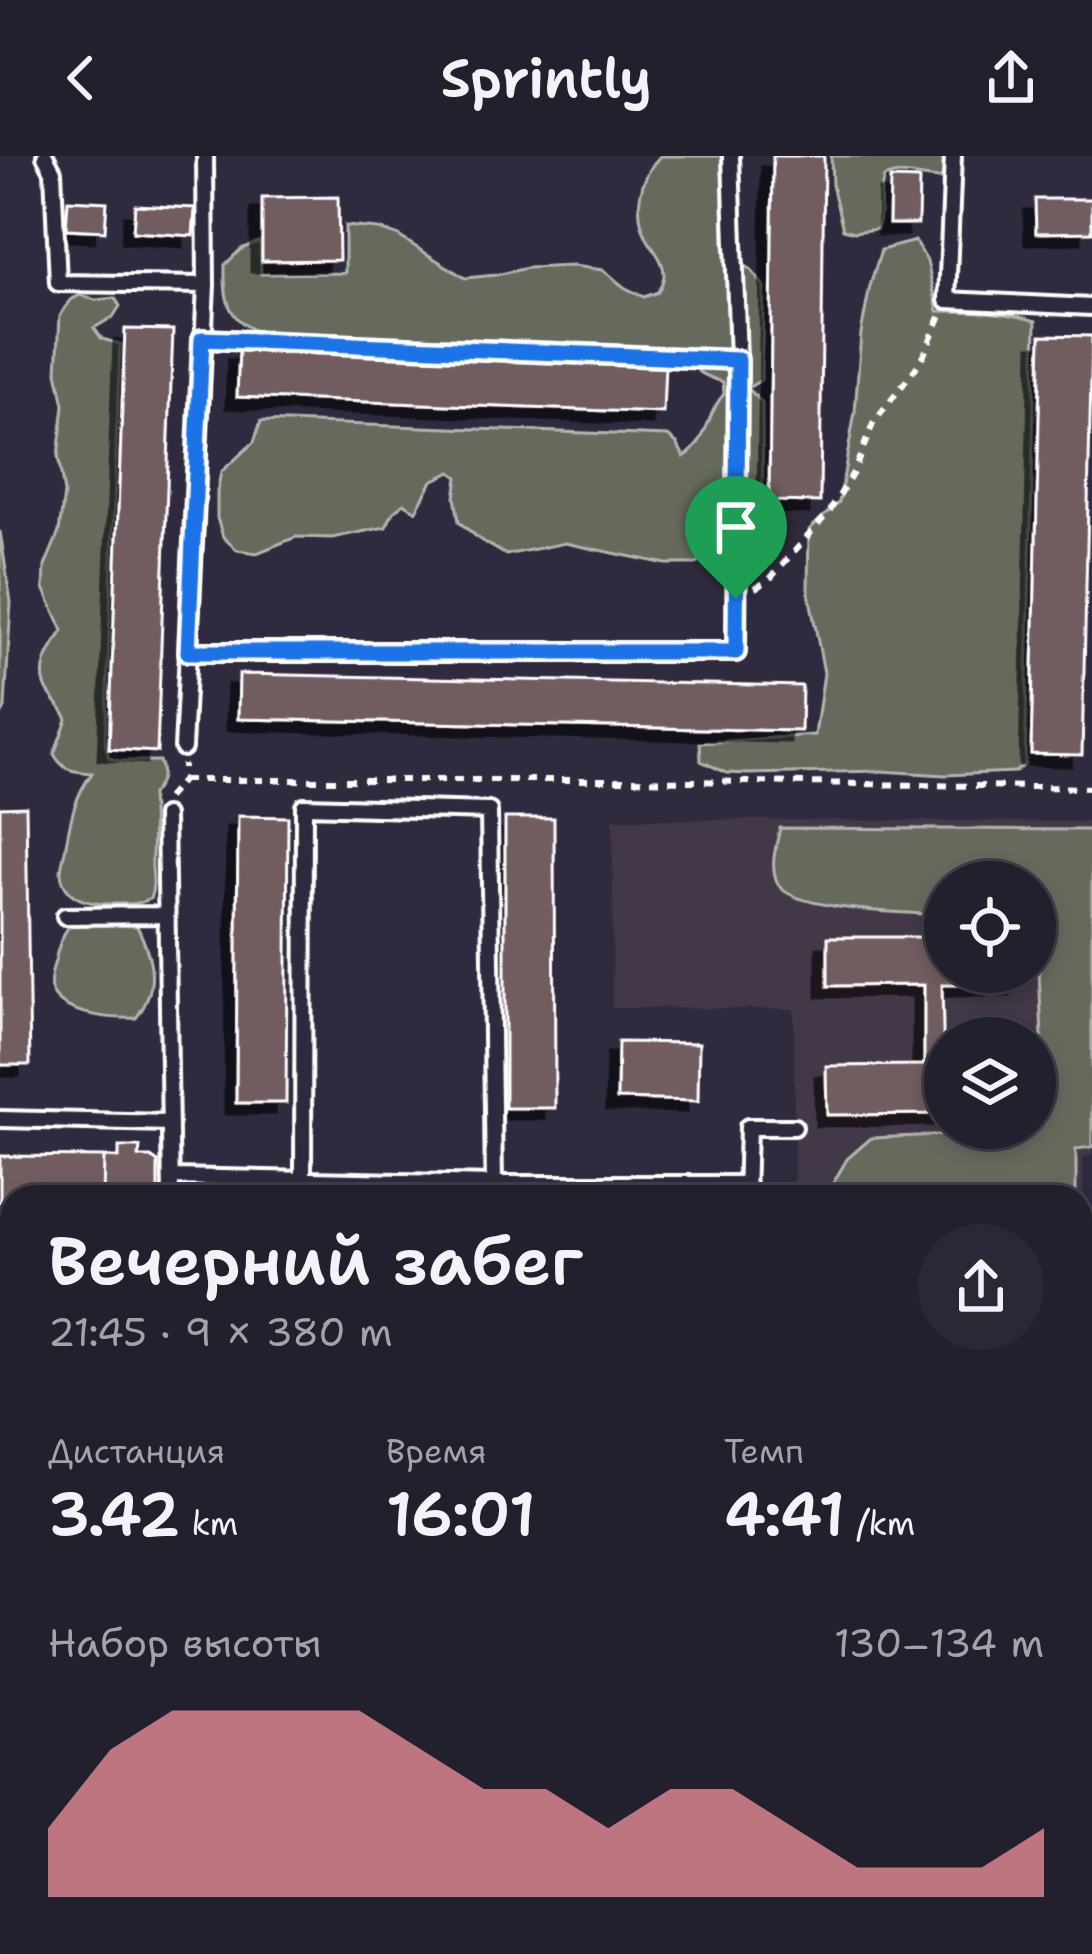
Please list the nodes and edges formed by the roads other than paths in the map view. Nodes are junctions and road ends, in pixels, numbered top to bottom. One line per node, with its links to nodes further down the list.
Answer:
1 (45, 156): 5 (lane)
2 (205, 156): 5 (lane)
3 (730, 156): 8 (lane)
4 (953, 156): 6 (lane)
5 (206, 285): 7 (lane)
6 (1092, 307)
7 (202, 339): 8 (lane); 9 (lane)
8 (738, 360): 9 (lane)
9 (188, 652): 10 (lane)
10 (183, 748)
11 (165, 816): 12 (lane)
12 (166, 914): 13 (lane); 15 (lane)
13 (65, 916)
14 (0, 1118): 15 (lane)
15 (170, 1123): 17 (lane)
16 (794, 1127): 22 (lane)
17 (172, 1177): 18 (lane); 20 (lane)
18 (303, 1180): 19 (lane); 19 (lane)
19 (494, 1184): 21 (lane)
20 (172, 1185)
21 (536, 1185)
22 (746, 1185)

